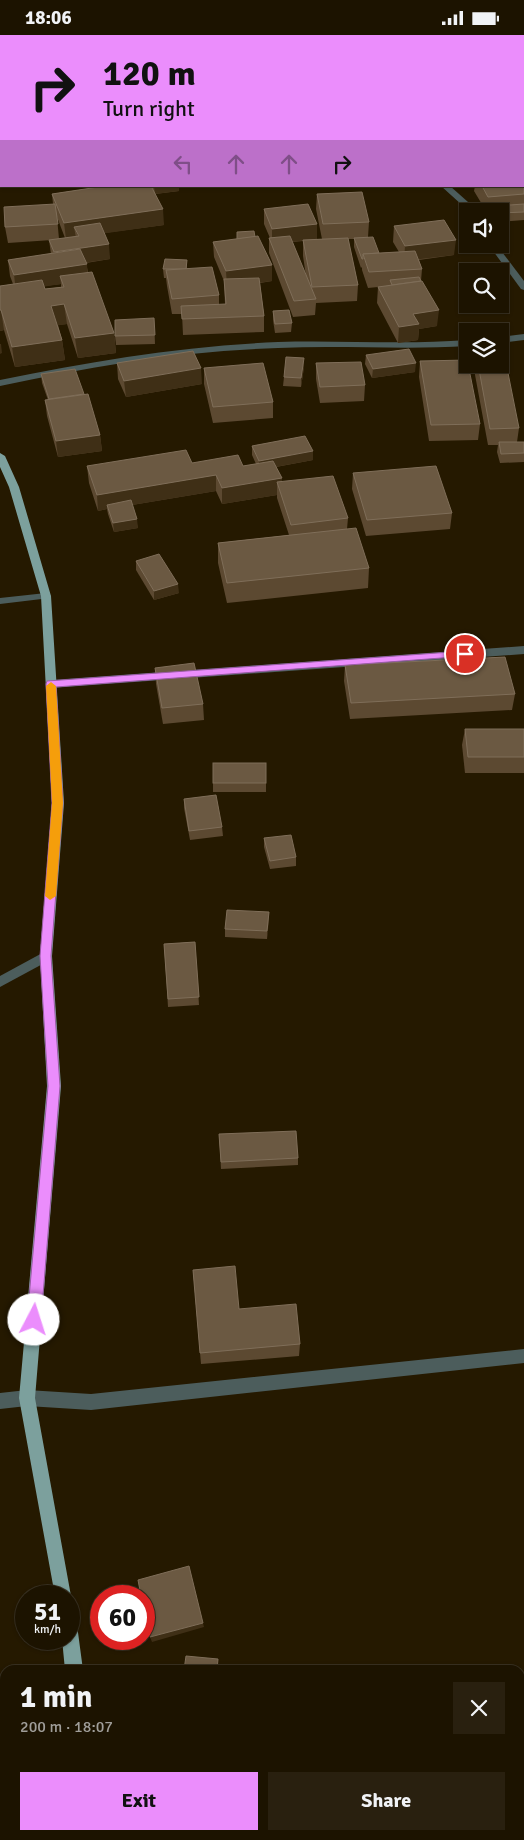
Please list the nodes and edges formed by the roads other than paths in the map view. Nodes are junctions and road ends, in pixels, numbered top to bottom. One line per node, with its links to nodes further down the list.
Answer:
1 (446, 187): 2 (street)
2 (464, 203)
3 (499, 253): 4 (street)
4 (524, 287)
5 (524, 337): 6 (street)
6 (509, 339)
7 (459, 344): 8 (street)
8 (0, 383)
9 (0, 456): 10 (main road)
10 (46, 596): 11 (street); 13 (main road)
11 (0, 601)
12 (524, 650): 13 (street)
13 (51, 684): 14 (main road)
14 (46, 956): 15 (street); 17 (main road)
15 (0, 982)
16 (524, 1356): 17 (street)
17 (27, 1398): 18 (street); 19 (main road)
18 (0, 1401)
19 (61, 1585)
20 (72, 1650): 21 (main road)
21 (73, 1665)

